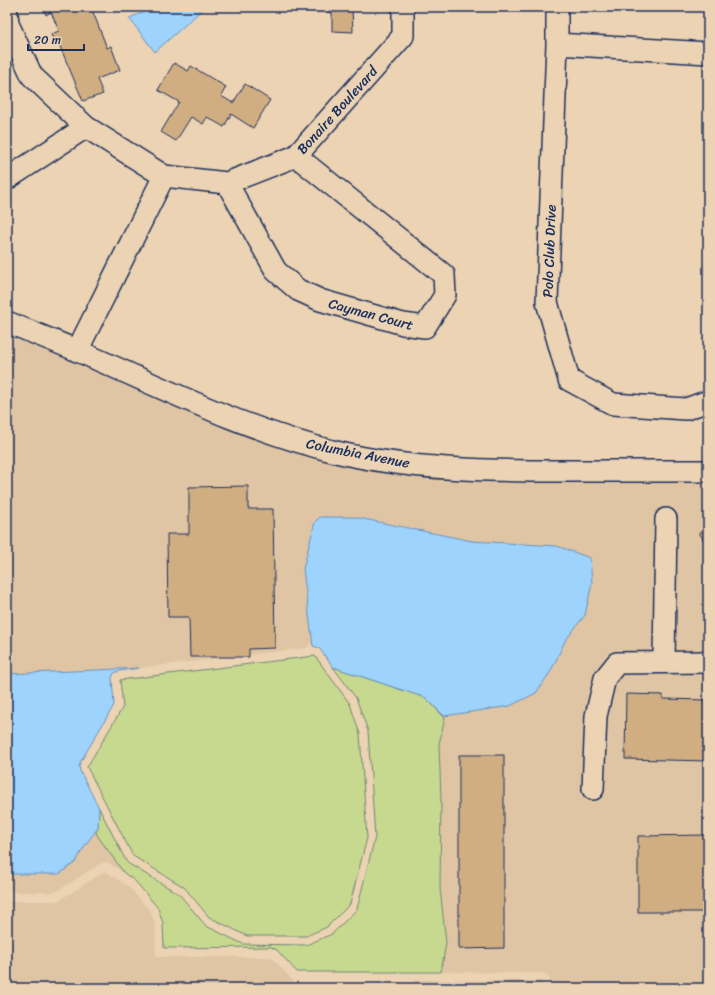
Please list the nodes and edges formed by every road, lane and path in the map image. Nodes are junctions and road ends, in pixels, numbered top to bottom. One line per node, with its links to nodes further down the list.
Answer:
1 (403, 7): 7 (street, Bonaire Boulevard)
2 (557, 7): 4 (street, Polo Club Drive)
3 (7, 13): 6 (street, Bonaire Boulevard)
4 (557, 44): 5 (street); 13 (street, Polo Club Drive)
5 (708, 53)
6 (86, 127): 8 (street, Bonaire Boulevard); 9 (street)
7 (296, 156): 10 (street, Bonaire Boulevard); 10 (street, Cayman Court)
8 (164, 176): 10 (street, Bonaire Boulevard); 12 (street)
9 (7, 179)
10 (226, 183)
11 (7, 322): 12 (street, Columbia Avenue)
12 (77, 351): 14 (street, Columbia Avenue)
13 (708, 401)
14 (708, 471)
15 (666, 519): 16 (street)
16 (664, 662): 17 (street); 18 (street)
17 (708, 662)
18 (593, 789)

